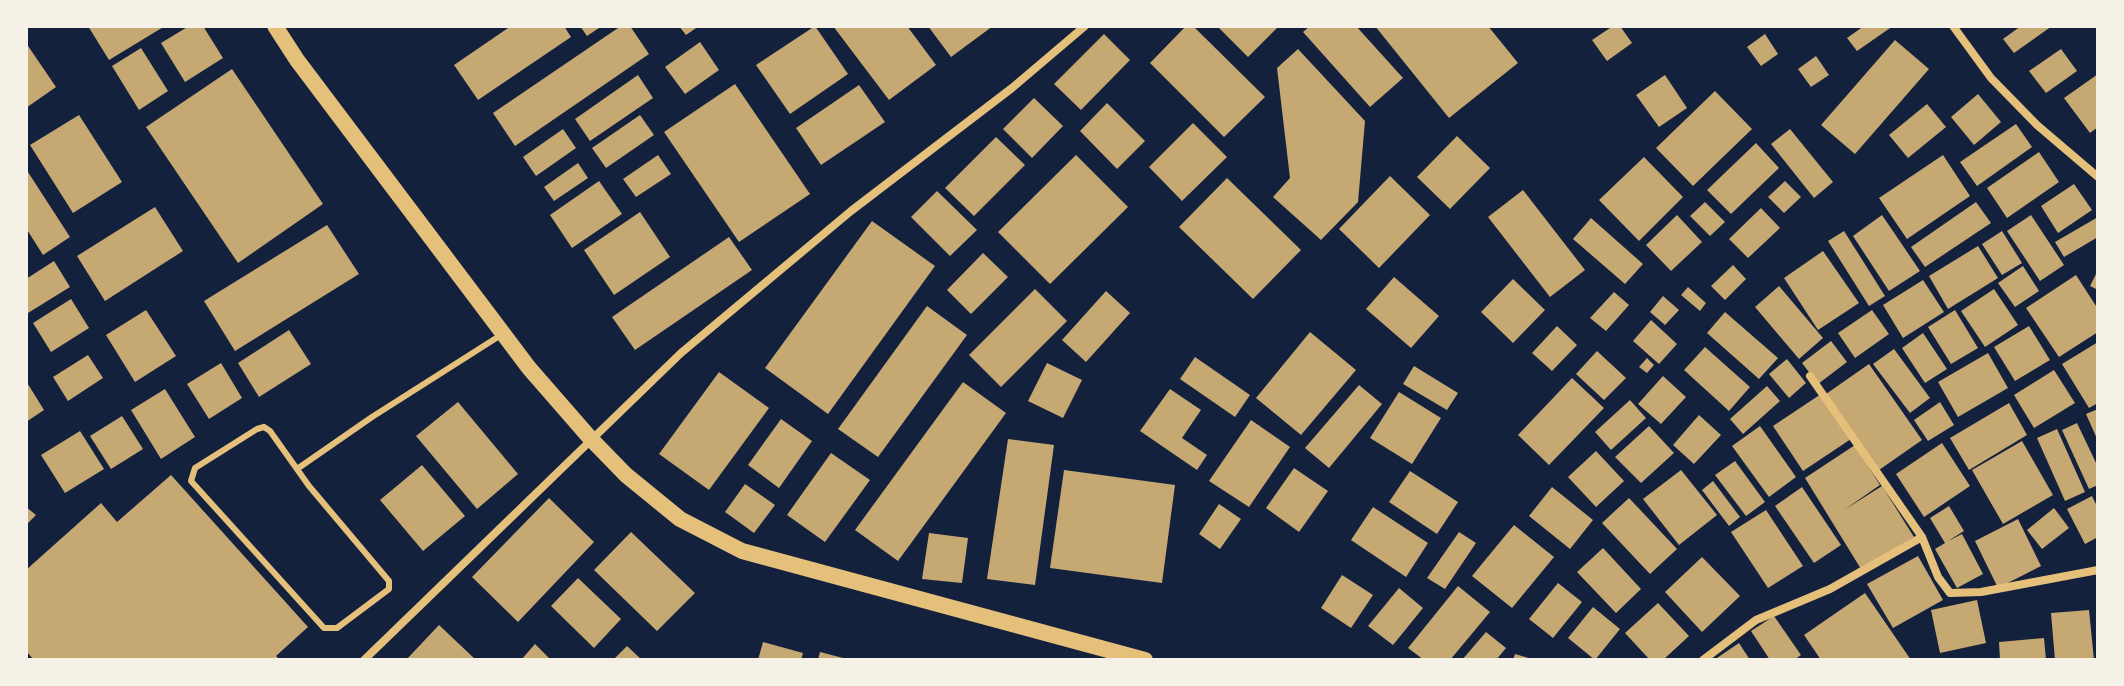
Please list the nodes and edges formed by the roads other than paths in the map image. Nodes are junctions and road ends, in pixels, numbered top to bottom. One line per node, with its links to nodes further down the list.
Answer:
1 (275, 26): 5 (main road)
2 (1085, 26): 7 (street)
3 (1953, 26): 4 (street)
4 (2098, 177)
5 (503, 333): 7 (main road); 8 (lane)
6 (1810, 376): 9 (street)
7 (590, 438): 11 (street); 12 (main road)
8 (297, 469): 8 (lane)
9 (1922, 537): 10 (street); 13 (street)
10 (2098, 570)
11 (364, 660)
12 (1145, 660)
13 (1703, 660)

